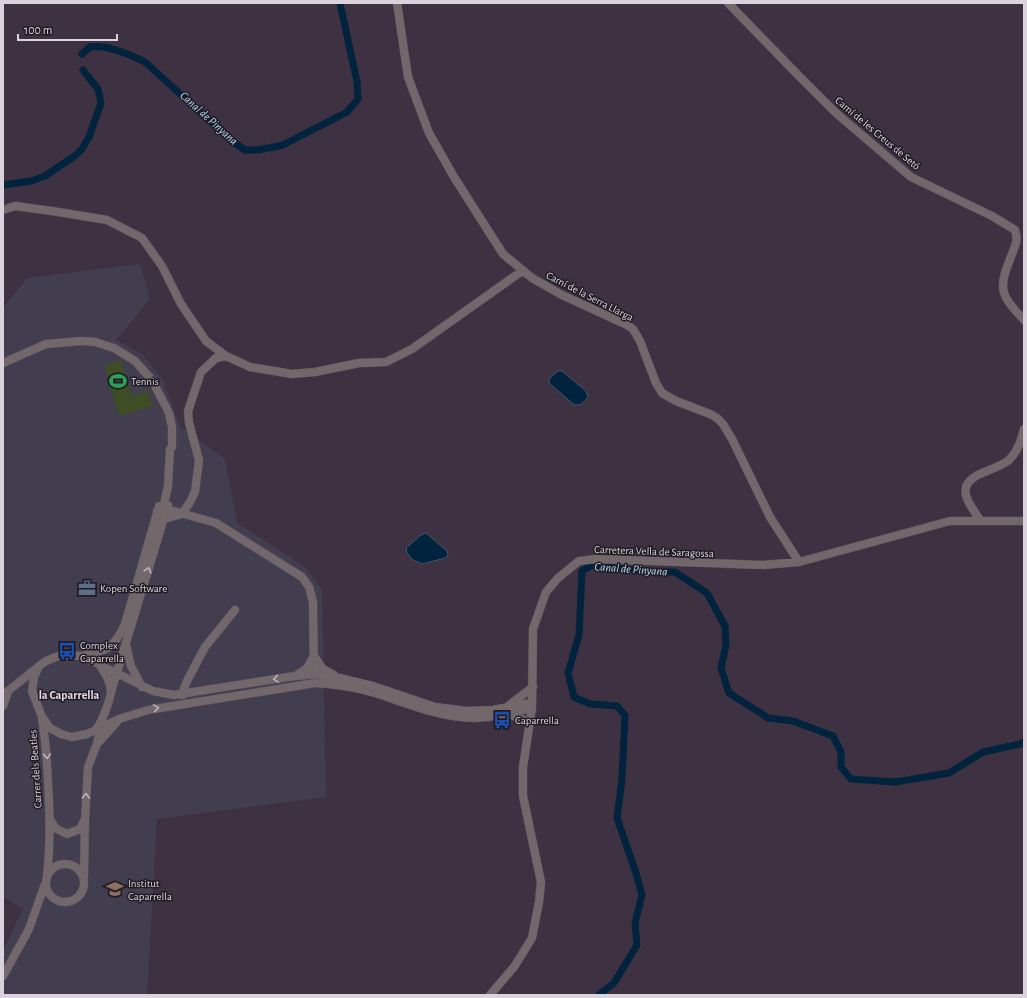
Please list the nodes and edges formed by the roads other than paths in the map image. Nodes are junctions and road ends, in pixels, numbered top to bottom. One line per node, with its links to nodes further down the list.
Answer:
1 (397, 3): 6 (street, Camí de la Serra Llarga)
2 (728, 3): 5 (street, Camí de les Creus de Setó)
3 (3, 210): 8 (street)
4 (1024, 228): 5 (street)
5 (1016, 233): 7 (street)
6 (522, 271): 8 (street); 20 (street, Camí de la Serra Llarga)
7 (1024, 320)
8 (226, 356): 16 (street)
9 (3, 363): 11 (street)
10 (1024, 429): 18 (street)
11 (172, 447): 12 (street); 13 (street)
12 (168, 472): 14 (street); 15 (street)
13 (169, 499): 14 (street); 16 (street)
14 (166, 509): 15 (street); 16 (street); 17 (street)
15 (157, 511): 24 (street)
16 (182, 514): 17 (street); 23 (street)
17 (164, 520): 22 (street, one-way to 17)
18 (980, 520): 19 (street, Carretera Vella de Saragossa); 20 (street, Carretera Vella de Saragossa)
19 (1024, 522)
20 (799, 562): 35 (street, Carretera Vella de Saragossa)
21 (235, 610): 39 (street)
22 (126, 644): 27 (street); 34 (street)
23 (314, 655): 28 (street); 29 (street); 30 (street)
24 (82, 656): 25 (street); 26 (street)
25 (100, 665): 27 (street); 37 (street)
26 (39, 666): 31 (street); 36 (street)
27 (116, 674): 34 (street); 37 (street)
28 (314, 674): 29 (street); 30 (street); 32 (street); 33 (street)
29 (295, 676): 39 (street, one-way to 39)
30 (340, 678): 42 (street)
31 (21, 679): 36 (street); 38 (street)
32 (331, 684): 33 (street); 42 (street)
33 (295, 686): 44 (street, one-way to 33)
34 (142, 687): 39 (street)
35 (532, 687): 41 (street, Carretera Vella de Saragossa); 42 (street)
36 (32, 691): 43 (street)
37 (111, 692): 46 (street)
38 (5, 693): 40 (street)
39 (183, 694)
40 (3, 706)
41 (532, 706): 42 (street); 45 (street, Carretera Vella de Saragossa)
42 (507, 711): 45 (street)
43 (42, 717): 46 (street); 48 (street, Carrer dels Beatles, one-way to 48)
44 (119, 720): 46 (street); 47 (street)
45 (529, 722): 54 (street, Carretera Vella de Saragossa)
46 (99, 727): 47 (street)
47 (96, 744): 49 (street, one-way to 47)
48 (50, 818): 49 (street, Carrer dels Beatles); 50 (street, Carrer dels Beatles)
49 (85, 820): 51 (street)
50 (47, 875): 51 (street); 52 (street)
51 (84, 877): 52 (street)
52 (45, 884): 53 (street)
53 (3, 976)
54 (490, 995)

